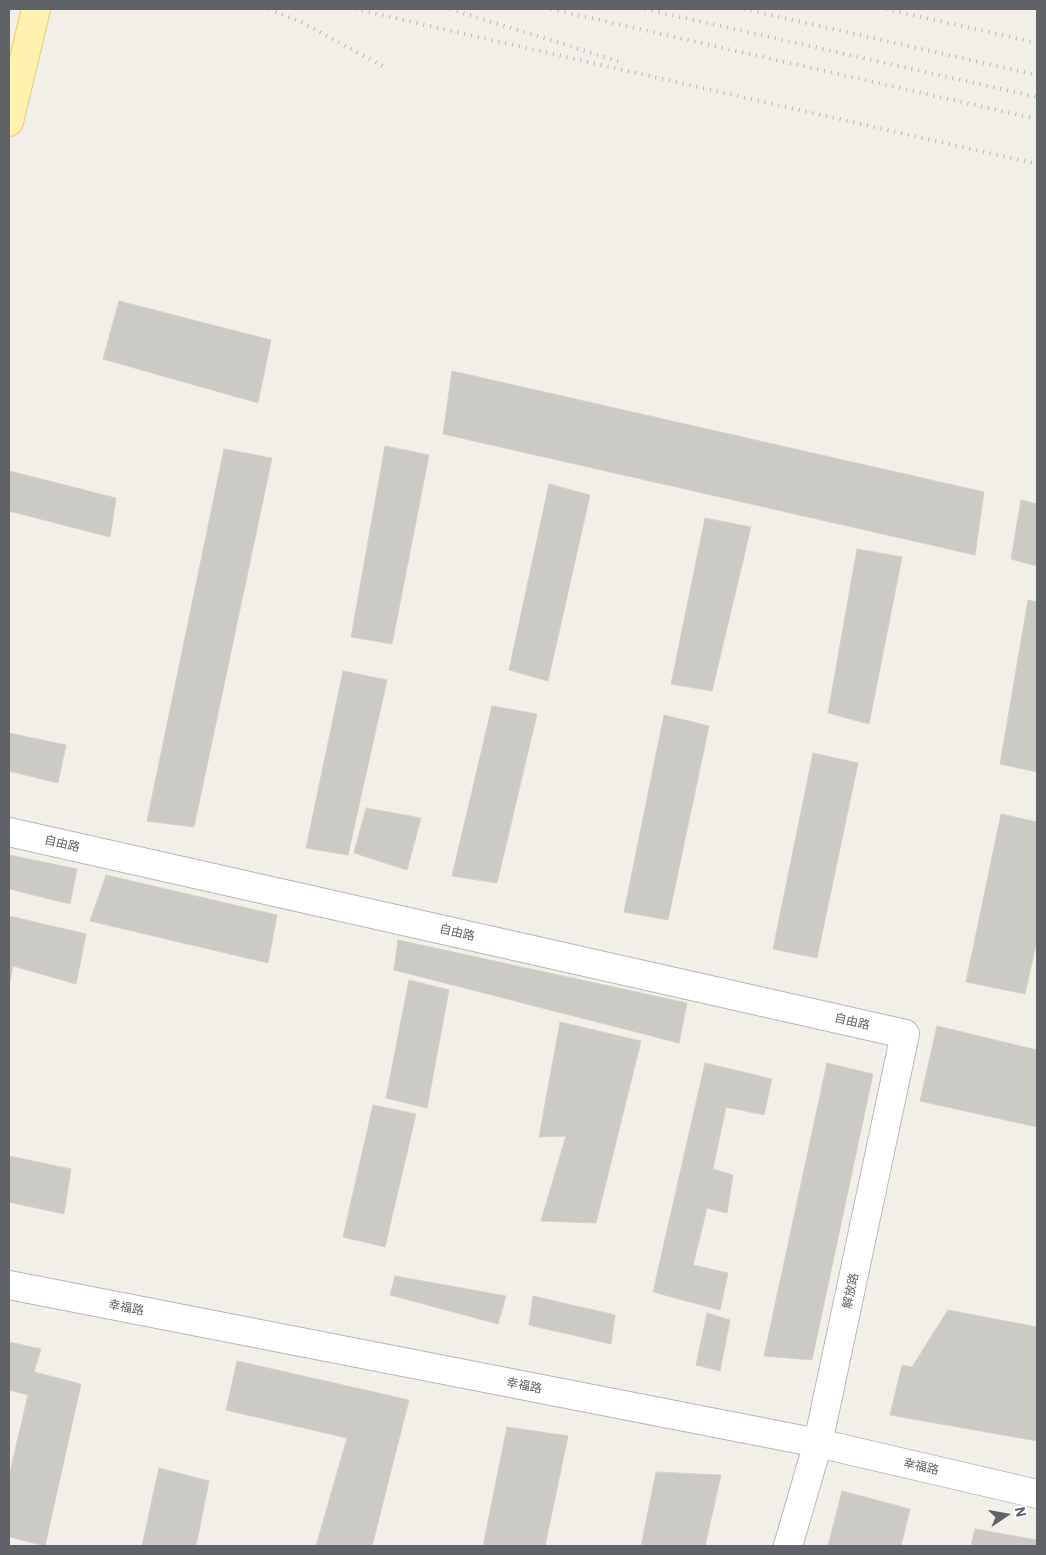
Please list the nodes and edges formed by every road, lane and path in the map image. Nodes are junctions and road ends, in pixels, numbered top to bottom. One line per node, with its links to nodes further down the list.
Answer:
1 (36, 9): 2 (main road)
2 (9, 122)
3 (9, 832): 4 (street, 自由路)
4 (905, 1034): 6 (street, 解放路)
5 (9, 1285): 6 (street, 幸福路)
6 (818, 1443): 7 (street, 幸福路); 8 (street, 解放路)
7 (1037, 1494)
8 (788, 1546)

